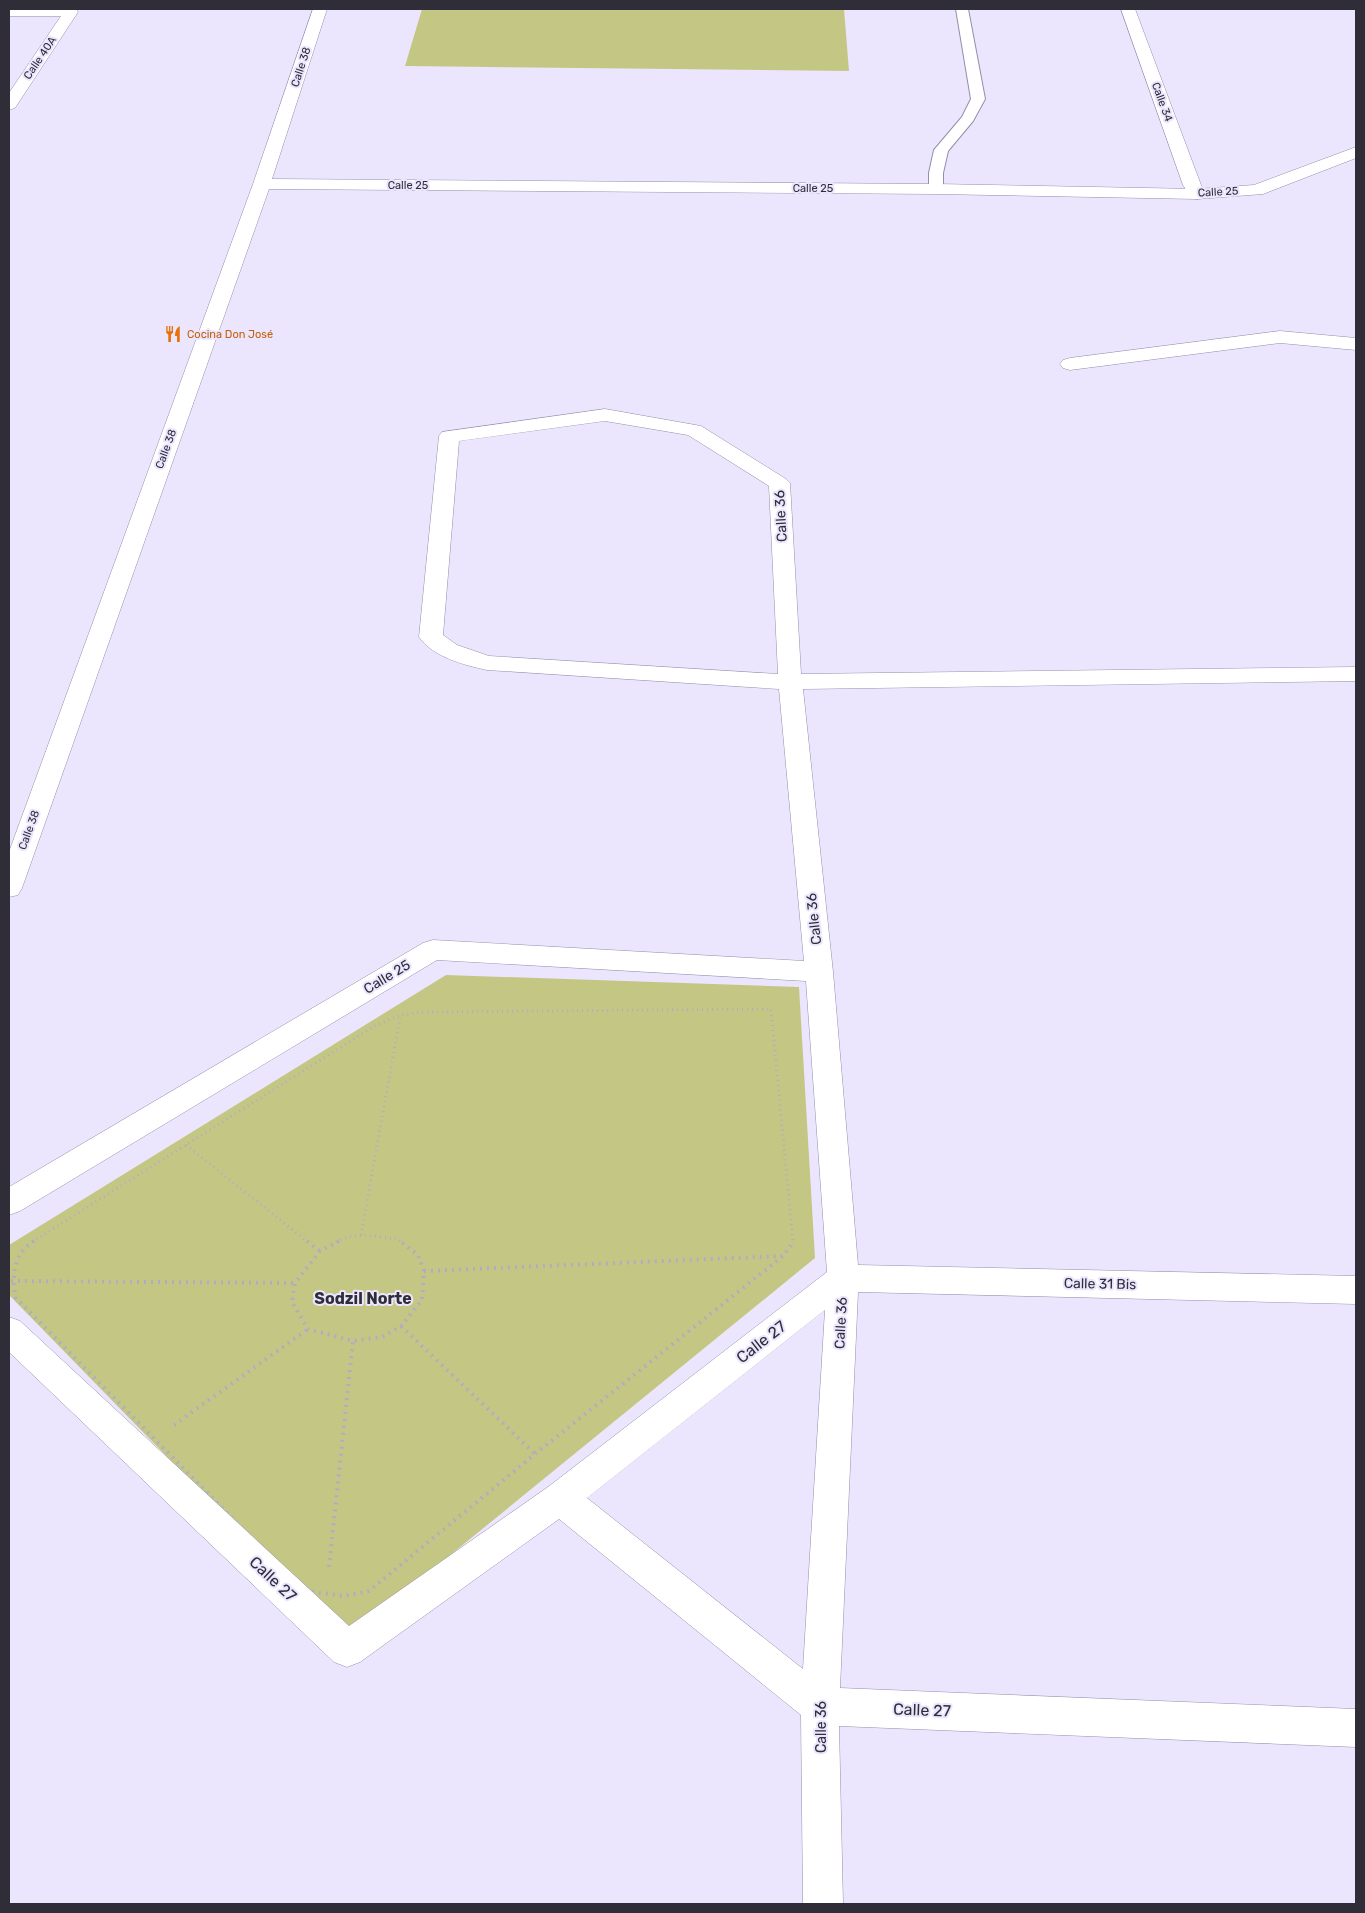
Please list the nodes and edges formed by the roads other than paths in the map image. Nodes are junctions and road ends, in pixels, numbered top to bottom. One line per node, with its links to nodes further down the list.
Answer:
1 (320, 9): 7 (street, Calle 38)
2 (962, 9): 8 (lane)
3 (1128, 9): 9 (street, Calle 34)
4 (9, 12): 5 (street, Calle 40A)
5 (9, 105)
6 (1356, 152): 9 (street, Calle 25)
7 (262, 184): 8 (street, Calle 25); 14 (street, Calle 38)
8 (936, 189): 9 (street, Calle 25)
9 (1197, 194)
10 (1356, 344): 11 (street)
11 (1070, 364)
12 (1356, 674): 13 (street)
13 (790, 682): 13 (street, Calle 36); 15 (street, Calle 36)
14 (9, 888)
15 (819, 972): 16 (street, Calle 25); 17 (street, Calle 36)
16 (9, 1202)
17 (843, 1278): 18 (street, Calle 31 Bis); 20 (street, Calle 27); 21 (street, Calle 36)
18 (1356, 1290)
19 (9, 1331): 20 (street, Calle 27)
20 (560, 1498): 21 (street)
21 (820, 1706): 22 (street, Calle 27); 23 (street, Calle 36)
22 (1356, 1728)
23 (823, 1904)

